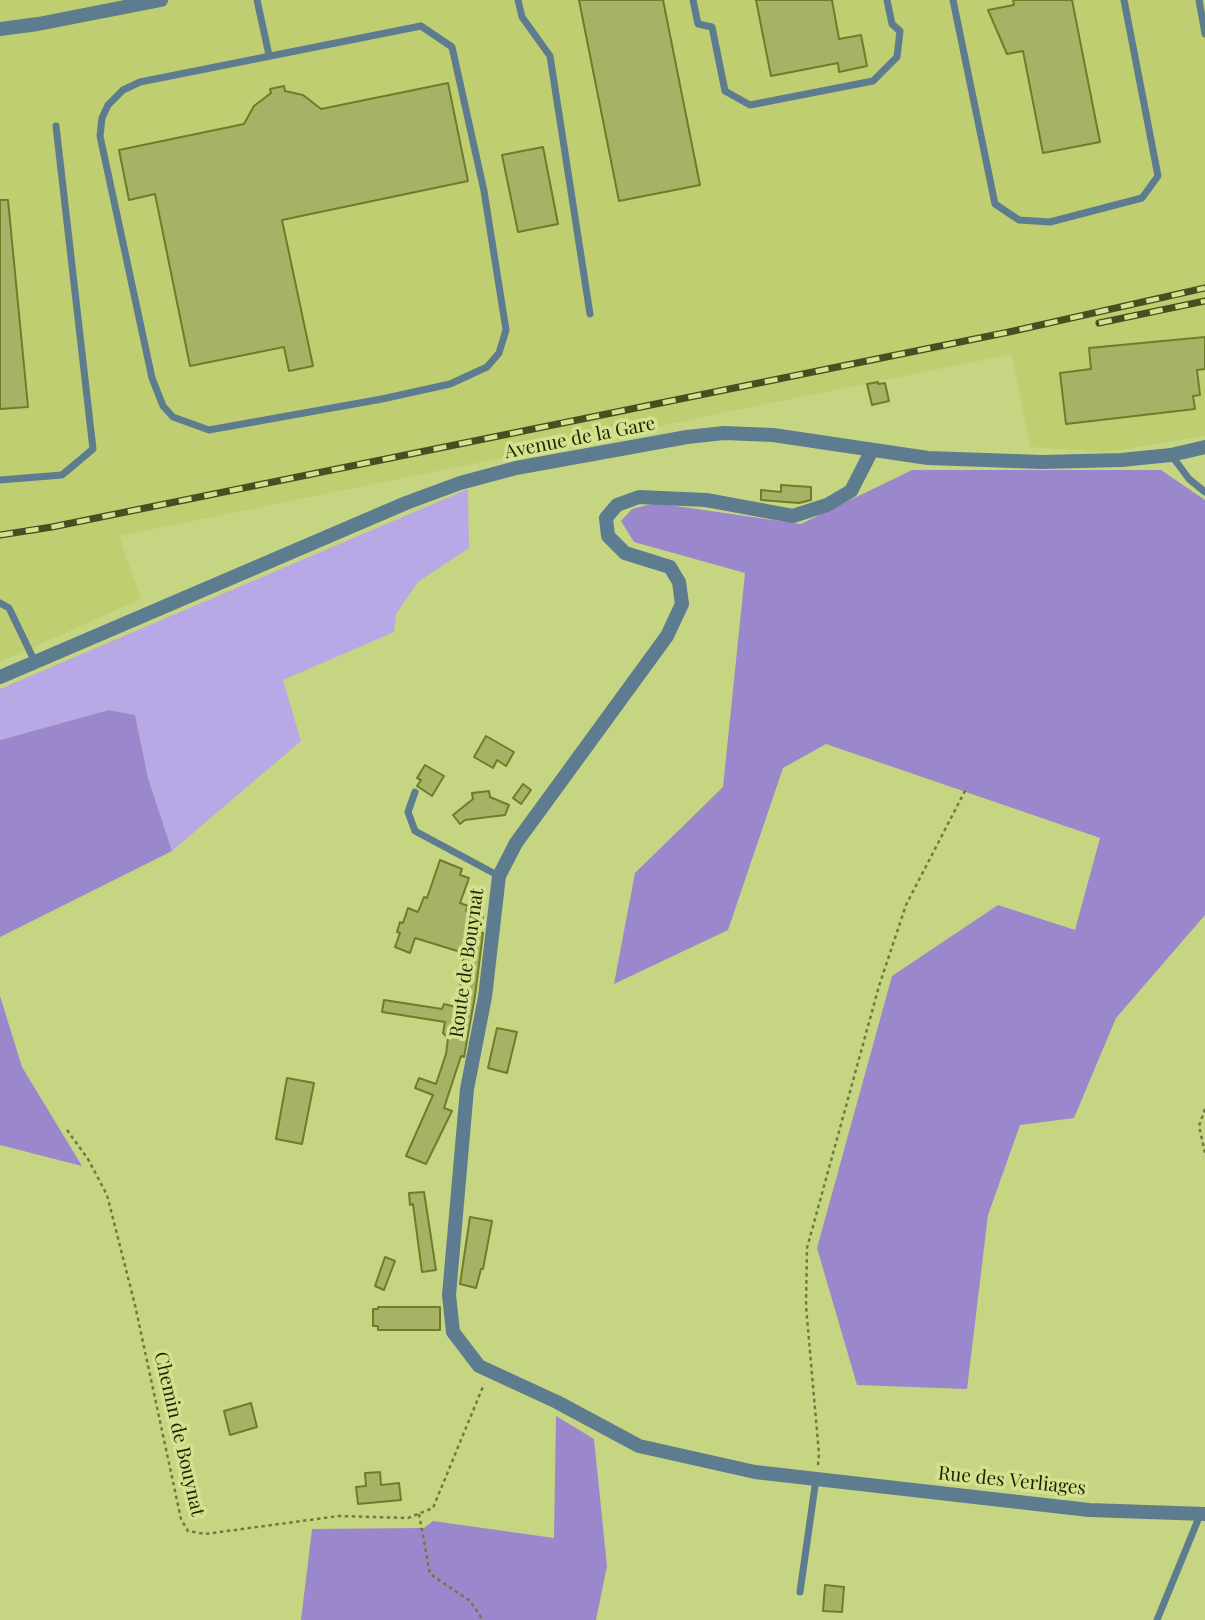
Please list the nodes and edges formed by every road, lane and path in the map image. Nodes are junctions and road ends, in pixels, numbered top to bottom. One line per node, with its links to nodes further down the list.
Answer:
1 (161, 0): 9 (street)
2 (257, 0): 11 (lane)
3 (518, 0): 13 (lane)
4 (693, 0): 5 (lane)
5 (887, 0)
6 (953, 0): 7 (lane)
7 (1124, 0)
8 (1199, 0): 10 (lane)
9 (0, 29)
10 (1205, 34)
11 (269, 55): 11 (lane)
12 (56, 126): 17 (lane)
13 (590, 314)
14 (1205, 447): 16 (street, Avenue de la Gare)
15 (872, 450): 16 (street, Avenue de la Gare); 20 (street, Avenue de la Gare); 24 (street, Route de Bouynat)
16 (1171, 456): 18 (lane)
17 (0, 480)
18 (1205, 492)
19 (0, 603): 20 (lane)
20 (35, 662): 21 (street, Avenue de la Gare)
21 (0, 677)
22 (967, 787): 29 (path)
23 (415, 792): 24 (lane)
24 (499, 876): 28 (street, Route de Bouynat)
25 (1205, 1109): 27 (path)
26 (67, 1130): 30 (path, Chemin de Bouynat)
27 (1205, 1153)
28 (491, 1371): 29 (street, Route de Bouynat); 30 (path)
29 (816, 1479): 31 (street, Rue des Verliages); 32 (lane)
30 (419, 1514): 33 (path)
31 (1203, 1515): 34 (lane)
32 (800, 1592)
33 (484, 1620)
34 (1157, 1620)

